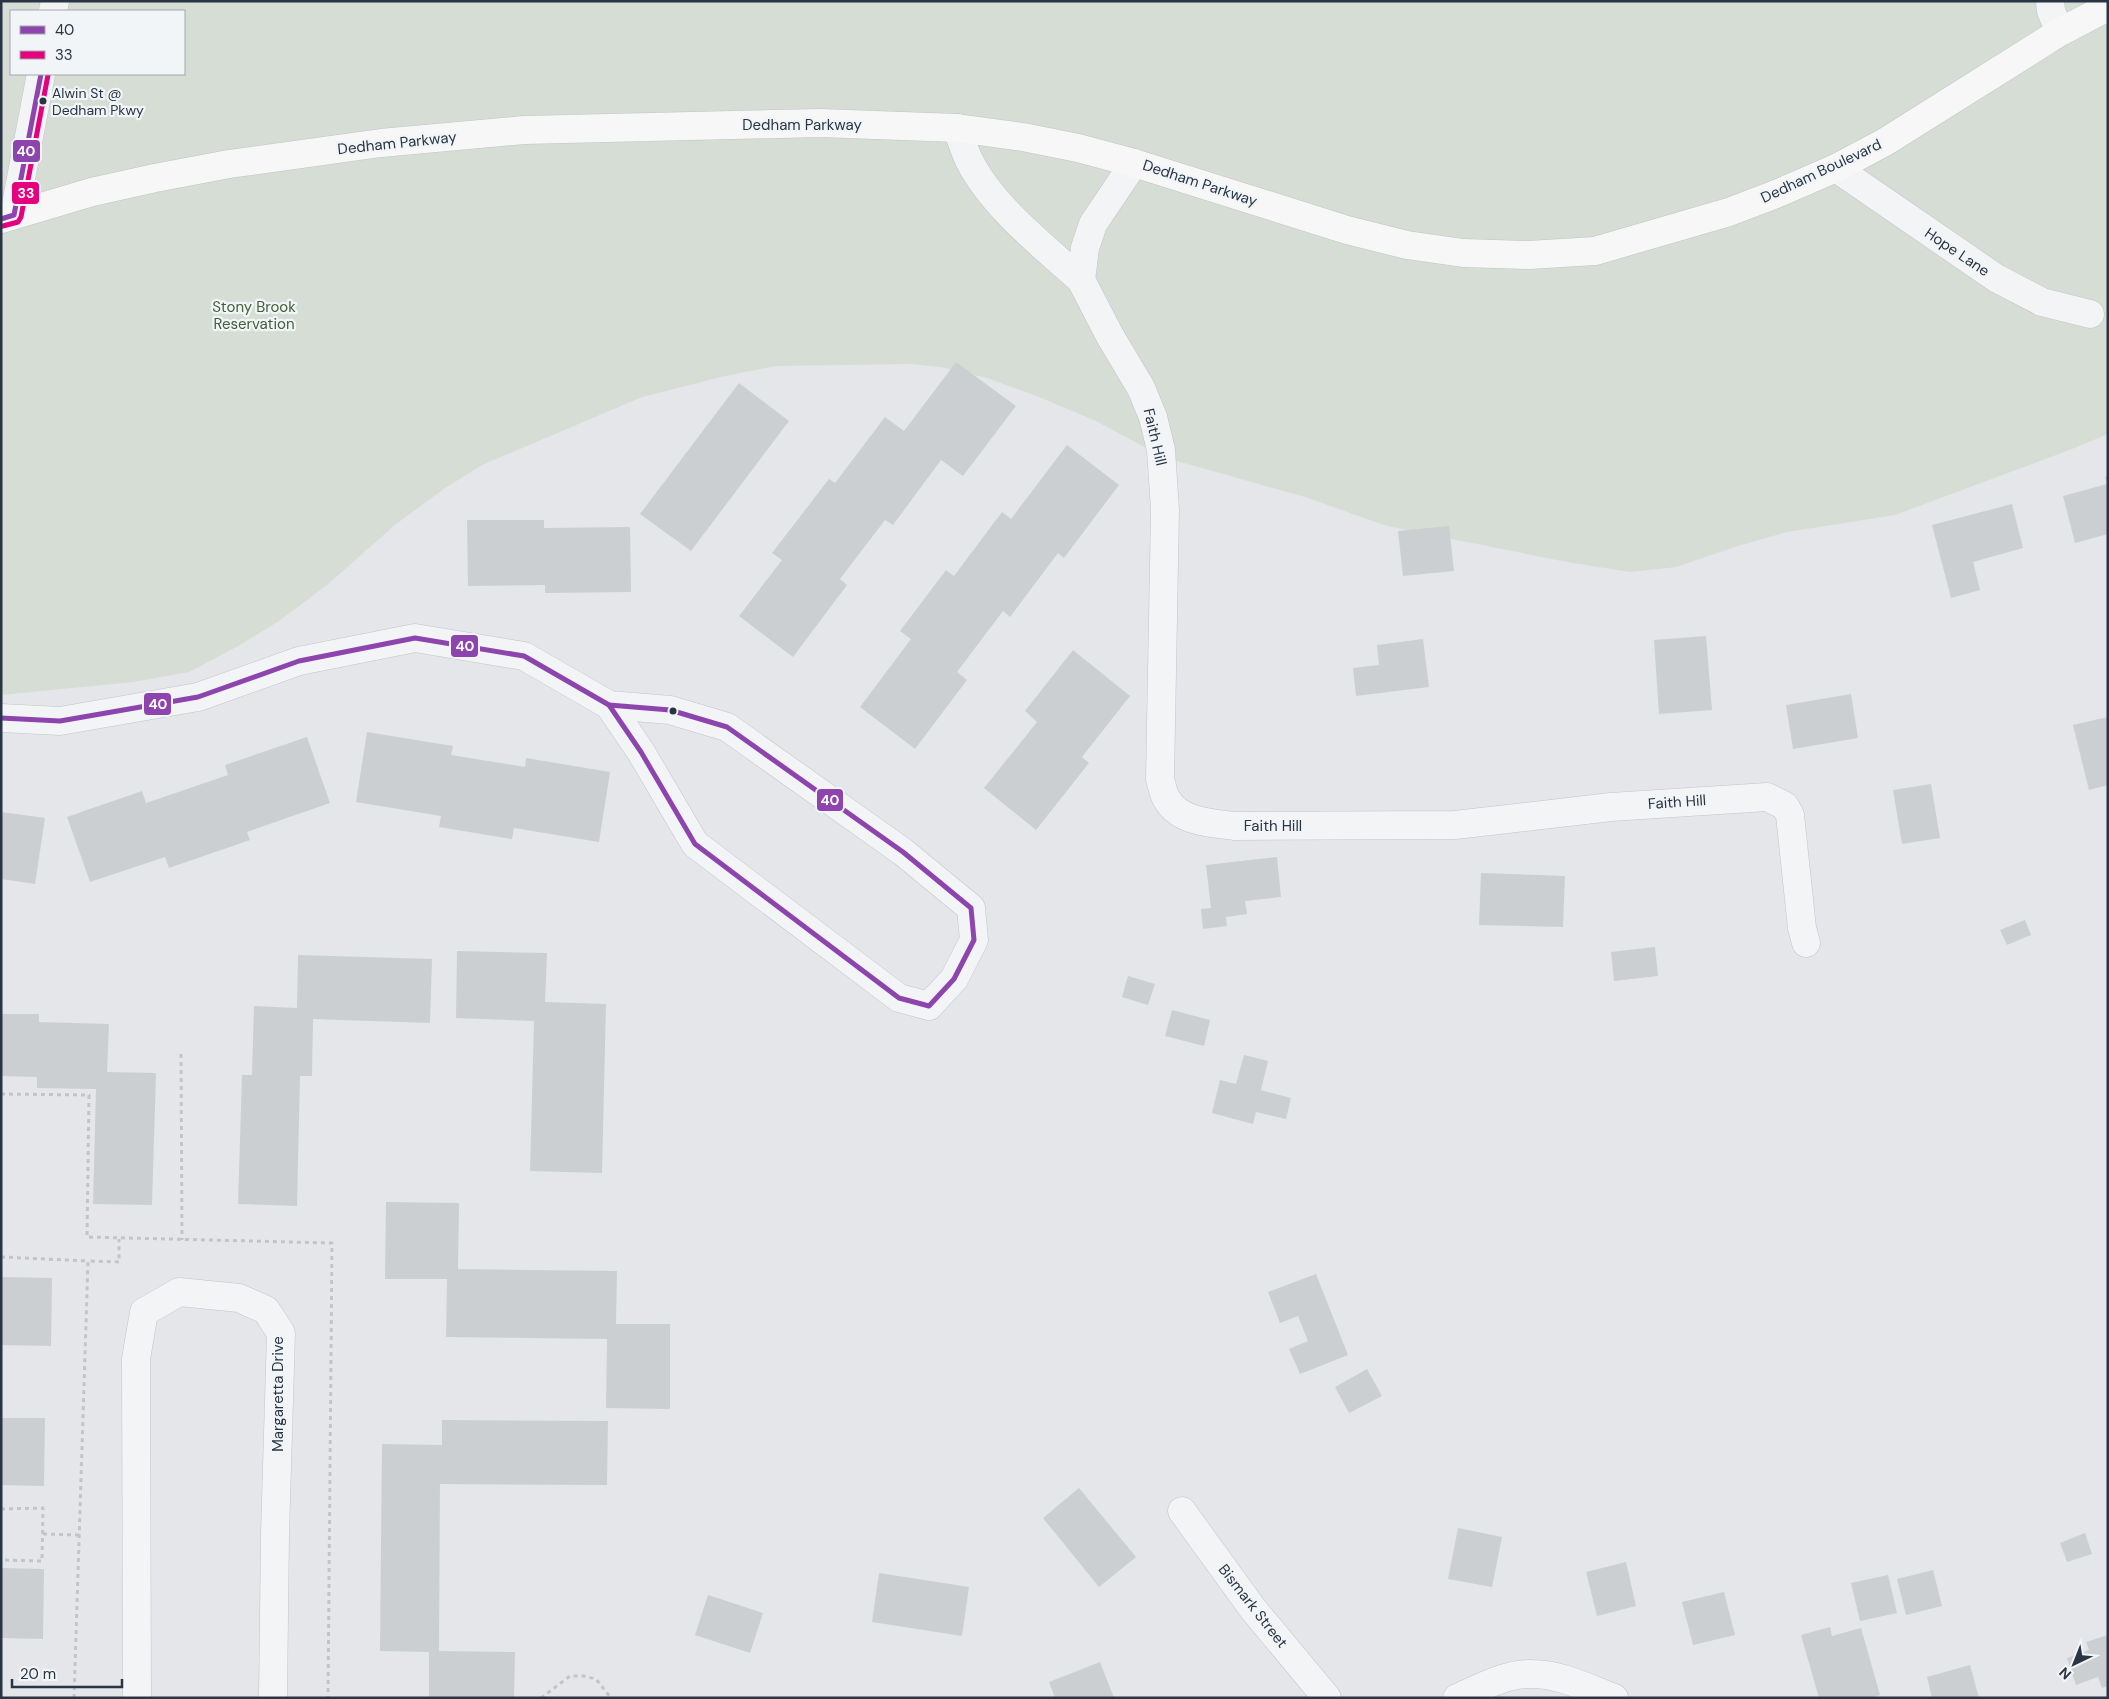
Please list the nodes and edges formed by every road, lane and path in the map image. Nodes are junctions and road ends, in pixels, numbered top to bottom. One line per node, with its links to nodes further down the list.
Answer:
1 (2050, 1): 3 (street)
2 (2108, 7): 3 (main road, Dedham Boulevard)
3 (2060, 32): 7 (main road, Dedham Boulevard)
4 (41, 75): 8 (street)
5 (957, 128): 6 (main road, Dedham Parkway); 8 (main road, Dedham Parkway); 10 (street, Faith Hill)
6 (1134, 163): 9 (main road, Dedham Parkway); 10 (street)
7 (1836, 168): 9 (main road, Dedham Boulevard); 11 (street, Hope Lane)
8 (8, 217)
9 (1594, 251)
10 (1081, 280): 14 (street, Faith Hill)
11 (2090, 314)
12 (609, 704): 12 (street); 13 (street)
13 (1, 718)
14 (1806, 943)
15 (181, 1054): 17 (path)
16 (1, 1094): 19 (path)
17 (182, 1240)
18 (1, 1257): 19 (path)
19 (88, 1261): 23 (path)
20 (1, 1509): 22 (path)
21 (1182, 1511): 30 (street, Bismark Street)
22 (42, 1534): 23 (path); 24 (path)
23 (80, 1535): 25 (path)
24 (1, 1560)
25 (74, 1698)
26 (137, 1698): 27 (street, Margaretta Drive)
27 (273, 1698)
28 (541, 1698): 29 (path)
29 (611, 1698)
30 (1327, 1698)
31 (1458, 1698): 32 (street)
32 (1614, 1698)

